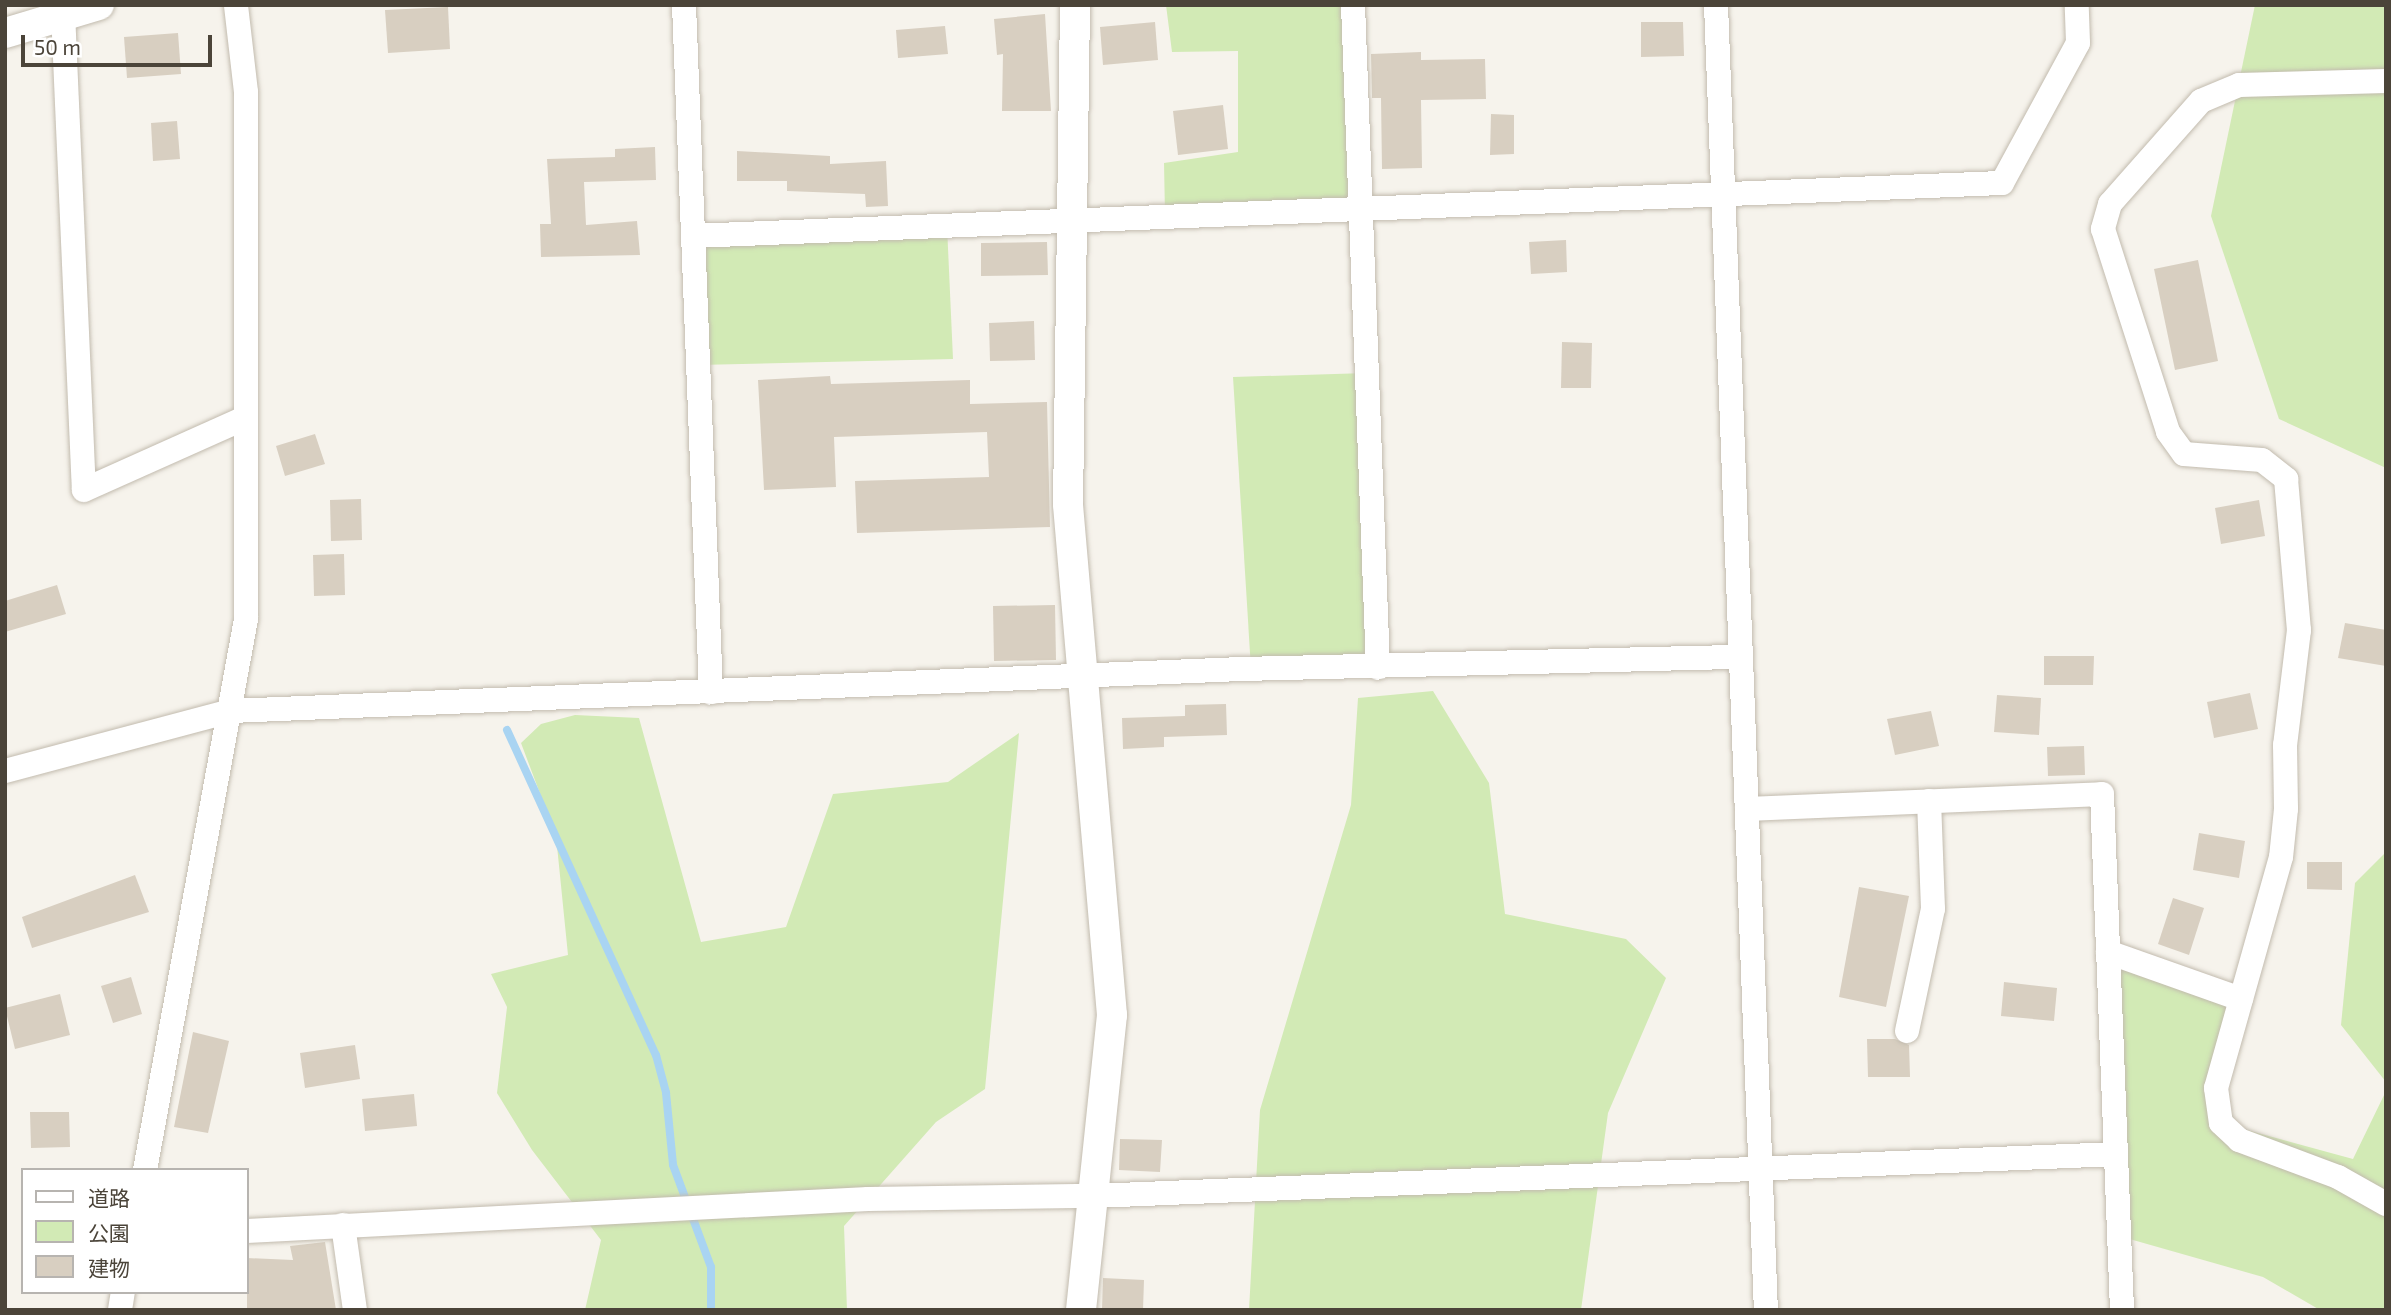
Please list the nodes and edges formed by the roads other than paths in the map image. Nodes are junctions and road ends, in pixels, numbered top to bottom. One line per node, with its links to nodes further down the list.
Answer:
1 (100, 5): 8 (street)
2 (236, 5): 15 (street)
3 (684, 5): 14 (street)
4 (1075, 5): 13 (street)
5 (1353, 5): 12 (street)
6 (1716, 5): 11 (street)
7 (2077, 5): 11 (street)
8 (64, 12): 9 (street); 15 (street)
9 (5, 33)
10 (2386, 81): 25 (street)
11 (1723, 195): 12 (street); 16 (street)
12 (1361, 208): 13 (street); 17 (street)
13 (1074, 218): 14 (street); 18 (street)
14 (693, 236): 19 (street)
15 (243, 419): 20 (street)
16 (1741, 657): 17 (street); 23 (street)
17 (1378, 668): 18 (street)
18 (1081, 678): 19 (street); 30 (street)
19 (711, 692): 20 (street)
20 (231, 711): 21 (street); 28 (street)
21 (5, 771)
22 (1929, 801): 23 (street); 24 (street); 26 (street)
23 (1747, 808): 29 (street)
24 (2108, 952): 25 (street); 27 (street)
25 (2241, 999): 31 (street)
26 (1907, 1031)
27 (2116, 1154): 29 (street); 37 (street)
28 (145, 1168)
29 (1760, 1169): 30 (street); 36 (street)
30 (1094, 1196): 32 (street); 35 (street)
31 (2386, 1204)
32 (343, 1225): 33 (street); 34 (street)
33 (248, 1231)
34 (355, 1310)
35 (1081, 1310)
36 (1766, 1310)
37 (2122, 1310)

